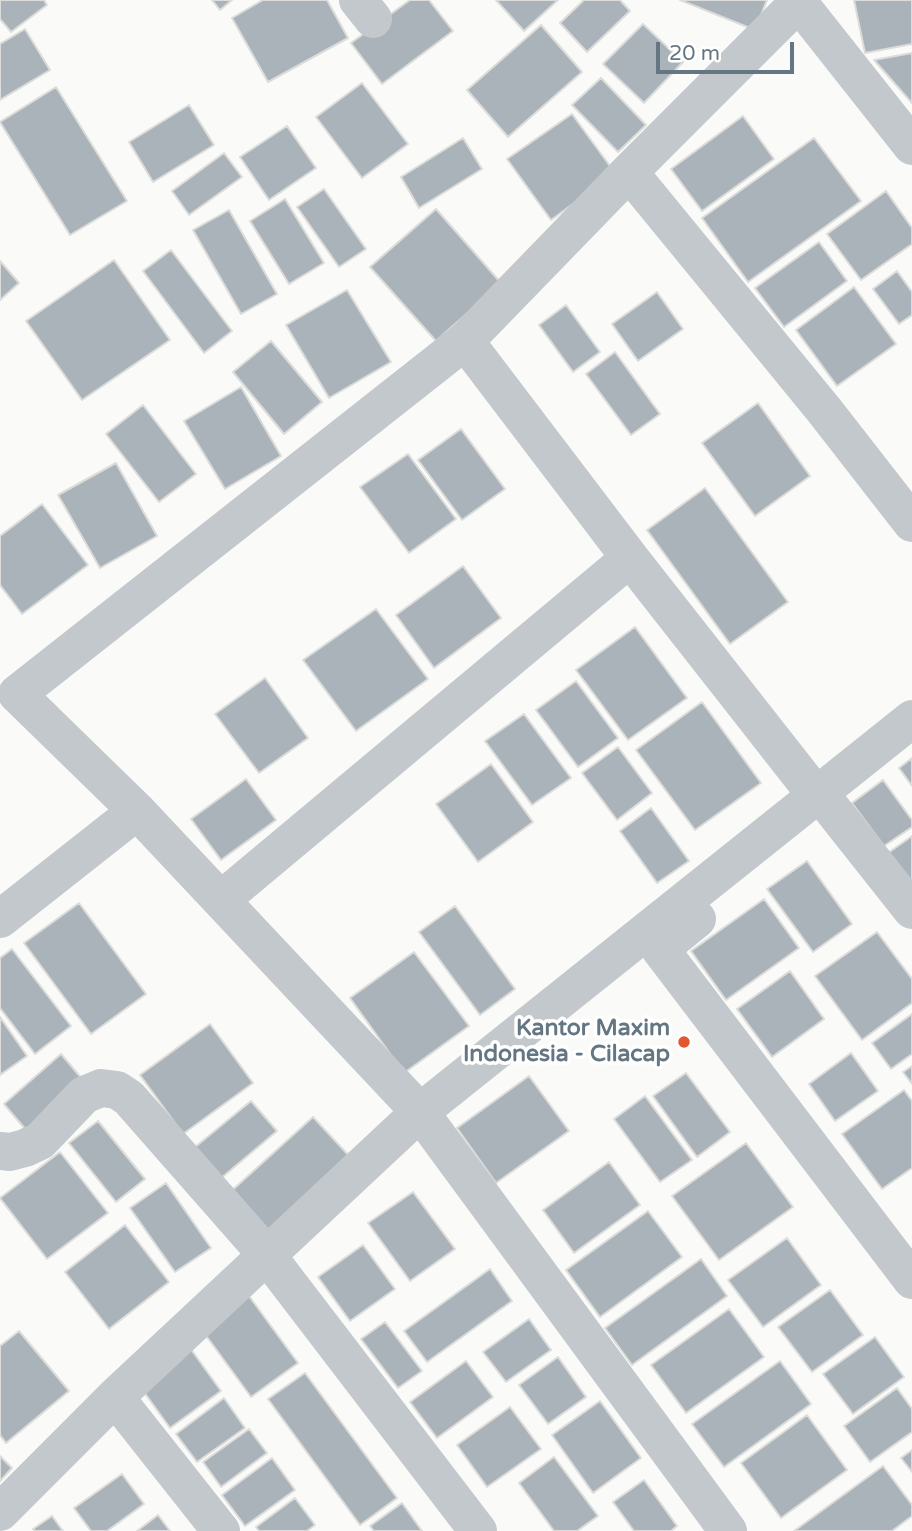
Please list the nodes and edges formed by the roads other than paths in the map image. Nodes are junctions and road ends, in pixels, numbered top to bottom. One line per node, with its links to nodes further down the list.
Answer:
1 (800, 2): 2 (street); 3 (street)
2 (912, 146)
3 (629, 172): 4 (street); 5 (street)
4 (465, 341): 6 (street); 7 (street)
5 (912, 523)
6 (630, 558): 10 (street); 12 (street)
7 (8, 685): 11 (street)
8 (912, 719): 10 (street)
9 (912, 749): 10 (street)
10 (824, 802): 13 (street); 15 (street); 18 (street)
11 (137, 811): 12 (street); 14 (street)
12 (222, 900): 15 (street)
13 (912, 910)
14 (0, 919)
15 (420, 1112): 17 (street); 23 (street)
16 (0, 1151): 17 (street)
17 (266, 1254): 19 (street); 22 (street)
18 (912, 1280)
19 (115, 1397): 20 (street); 21 (street)
20 (0, 1512)
21 (220, 1531)
22 (478, 1531)
23 (728, 1531)

